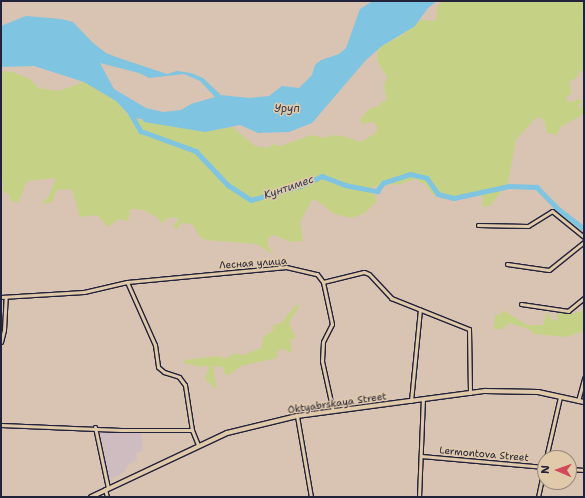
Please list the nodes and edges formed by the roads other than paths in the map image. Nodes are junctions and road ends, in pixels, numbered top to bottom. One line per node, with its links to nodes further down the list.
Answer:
1 (478, 225): 2 (street)
2 (584, 237)
3 (584, 242): 4 (street)
4 (507, 264)
5 (127, 282): 6 (street, Лесная улица); 8 (street, Лесная улица); 24 (street)
6 (323, 282): 11 (street); 20 (street)
7 (1, 297): 8 (street, Лесная улица)
8 (6, 297): 12 (street)
9 (584, 298): 10 (street)
10 (521, 304)
11 (420, 309): 14 (street); 18 (street)
12 (1, 342)
13 (584, 378): 17 (street)
14 (470, 393): 15 (street, Oktyabrskaya Street); 16 (street, Oktyabrskaya Street)
15 (560, 397): 17 (street, Oktyabrskaya Street); 26 (street)
16 (423, 399): 18 (street, Oktyabrskaya Street); 27 (street)
17 (578, 400): 19 (street, Oktyabrskaya Street)
18 (411, 401): 20 (street, Oktyabrskaya Street)
19 (584, 402)
20 (333, 411): 21 (street, Oktyabrskaya Street)
21 (297, 416): 25 (street, Oktyabrskaya Street); 32 (street)
22 (1, 425): 23 (street)
23 (95, 427): 24 (street); 29 (street)
24 (192, 430): 25 (street)
25 (198, 445): 29 (street, Oktyabrskaya Street)
26 (548, 450)
27 (421, 456): 28 (street, Lermontova Street); 33 (street)
28 (537, 466)
29 (106, 489): 30 (street, Oktyabrskaya Street); 31 (street)
30 (91, 497)
31 (107, 497)
32 (311, 497)
33 (419, 497)

